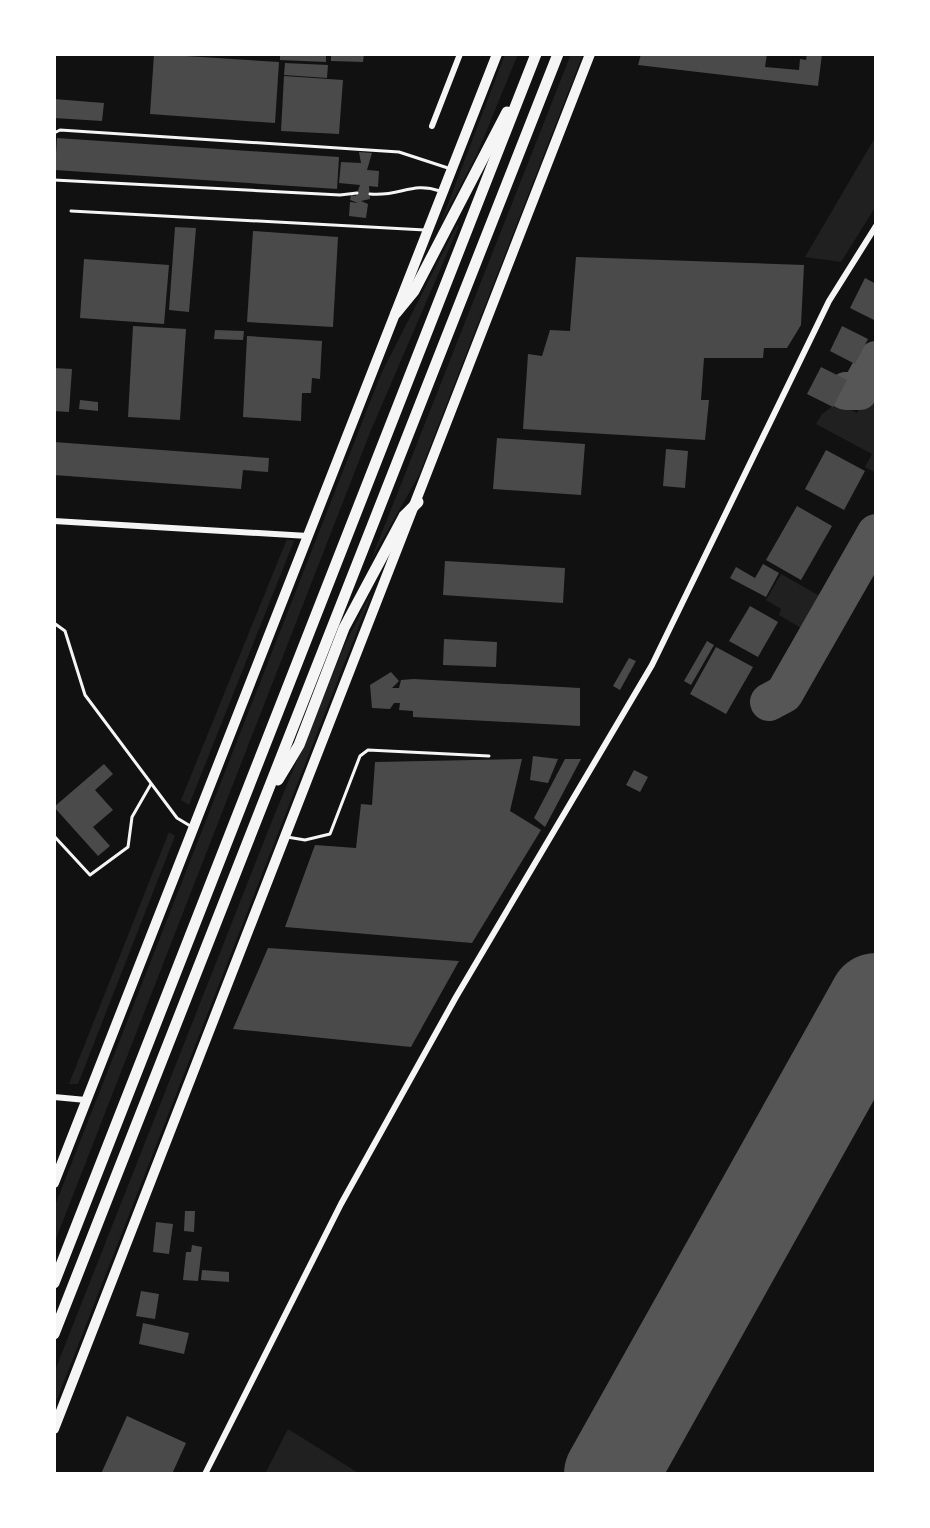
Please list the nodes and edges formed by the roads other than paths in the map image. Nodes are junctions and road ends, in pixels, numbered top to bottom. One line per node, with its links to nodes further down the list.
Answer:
1 (460, 54): 7 (street)
2 (497, 54): 9 (main road)
3 (536, 54): 6 (highway)
4 (558, 54): 24 (highway)
5 (590, 54): 18 (main road)
6 (516, 104): 17 (highway); 32 (highway)
7 (432, 126)
8 (54, 133): 9 (lane)
9 (451, 169): 11 (main road)
10 (54, 180): 12 (lane)
11 (442, 191): 13 (lane); 16 (main road)
12 (357, 193)
13 (370, 194)
14 (71, 211): 16 (lane)
15 (876, 226): 35 (street)
16 (425, 230): 17 (main road)
17 (396, 313): 20 (main road)
18 (418, 502): 24 (highway); 27 (main road)
19 (54, 521): 20 (street)
20 (308, 536): 25 (main road)
21 (54, 623): 23 (lane)
22 (489, 756): 27 (lane)
23 (151, 784): 25 (lane); 26 (lane)
24 (263, 805): 33 (highway)
25 (194, 828): 29 (main road)
26 (54, 836)
27 (287, 837): 34 (main road)
28 (54, 1097): 29 (street)
29 (88, 1100): 30 (main road)
30 (58, 1165): 31 (main road)
31 (54, 1183)
32 (54, 1283)
33 (54, 1334)
34 (54, 1429)
35 (205, 1474)

